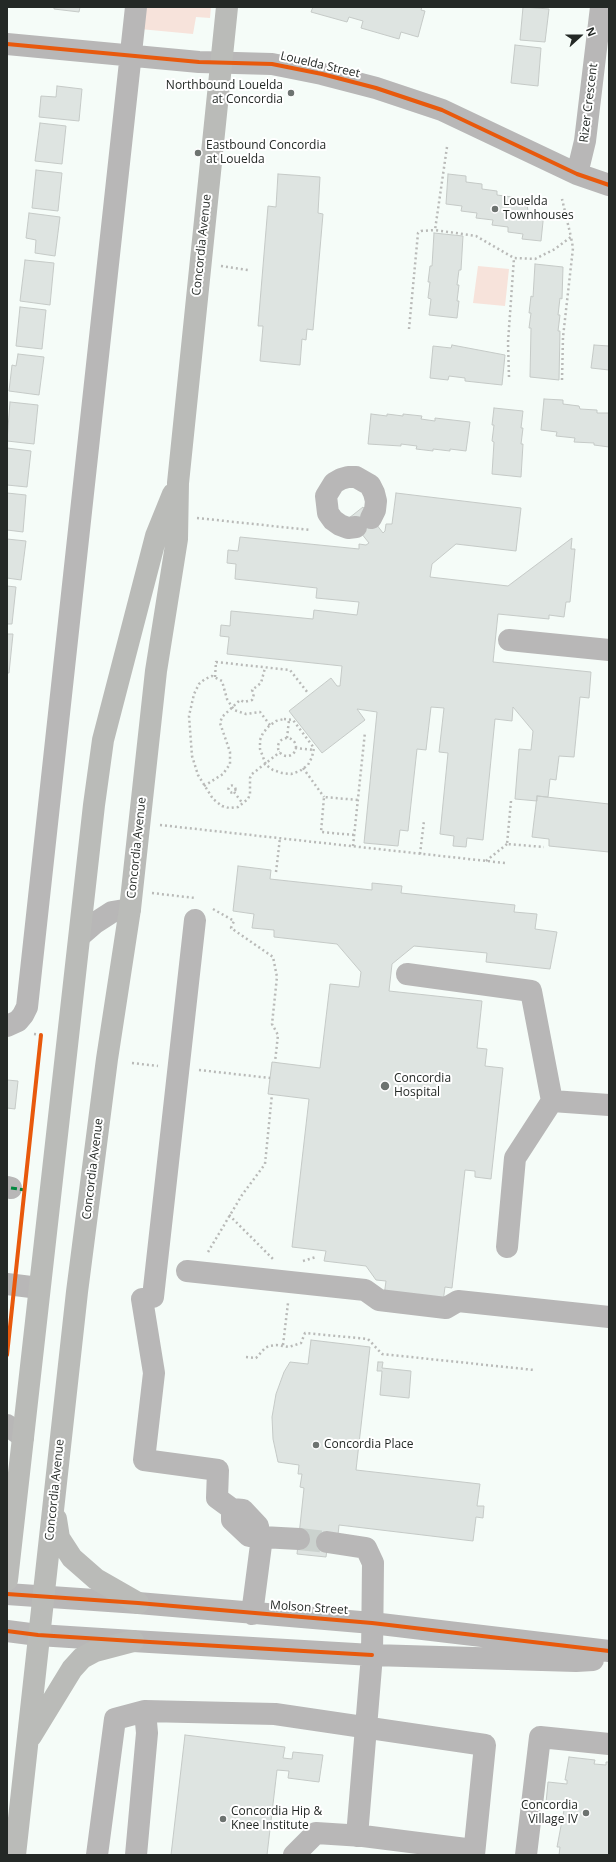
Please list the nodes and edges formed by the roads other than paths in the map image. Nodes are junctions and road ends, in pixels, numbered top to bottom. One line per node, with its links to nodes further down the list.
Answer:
1 (136, 7): 5 (street)
2 (227, 7): 6 (main road, Concordia Avenue)
3 (601, 7): 7 (street, Rizer Crescent)
4 (7, 44): 5 (street, Louelda Street)
5 (131, 56): 6 (street, Louelda Street); 16 (street)
6 (221, 63): 7 (street, Louelda Street); 9 (main road, Concordia Avenue)
7 (577, 174): 8 (street, Louelda Street)
8 (609, 185)
9 (178, 483): 12 (main road, Concordia Avenue); 14 (main road, Concordia Avenue)
10 (509, 640): 11 (street)
11 (609, 650)
12 (130, 909): 14 (street); 27 (main road, Concordia Avenue)
13 (196, 920): 28 (street)
14 (80, 936): 22 (main road, Concordia Avenue)
15 (407, 974): 17 (street)
16 (13, 1023)
17 (552, 1101): 18 (street); 19 (street)
18 (609, 1105)
19 (507, 1247)
20 (192, 1271): 23 (street)
21 (7, 1284): 22 (street)
22 (39, 1288): 24 (main road, Concordia Avenue)
23 (609, 1317)
24 (15, 1431): 25 (main road, Concordia Avenue)
25 (19, 1475): 26 (main road); 31 (main road, Concordia Avenue)
26 (7, 1496)
27 (54, 1502): 33 (main road, Concordia Avenue); 34 (main road)
28 (260, 1536): 29 (street); 35 (street)
29 (299, 1539)
30 (327, 1542): 36 (street)
31 (7, 1580)
32 (7, 1594): 33 (street, Molson Street)
33 (44, 1597): 34 (street, Molson Street); 38 (main road, Concordia Avenue)
34 (138, 1603): 35 (street, Molson Street)
35 (252, 1614): 36 (street, Molson Street)
36 (372, 1623): 40 (street, Molson Street); 41 (street)
37 (7, 1631): 38 (street)
38 (38, 1635): 39 (street); 45 (main road, Concordia Avenue)
39 (133, 1641): 41 (street); 45 (main road)
40 (609, 1651)
41 (372, 1655): 42 (street); 44 (street)
42 (609, 1659)
43 (145, 1711): 44 (street); 50 (street); 51 (street)
44 (367, 1728): 47 (street); 48 (street)
45 (27, 1742): 49 (main road, Concordia Avenue)
46 (609, 1744): 53 (street)
47 (357, 1836): 48 (street); 52 (street)
48 (474, 1852)
49 (15, 1855)
50 (97, 1855)
51 (136, 1855)
52 (294, 1855)
53 (526, 1855)

